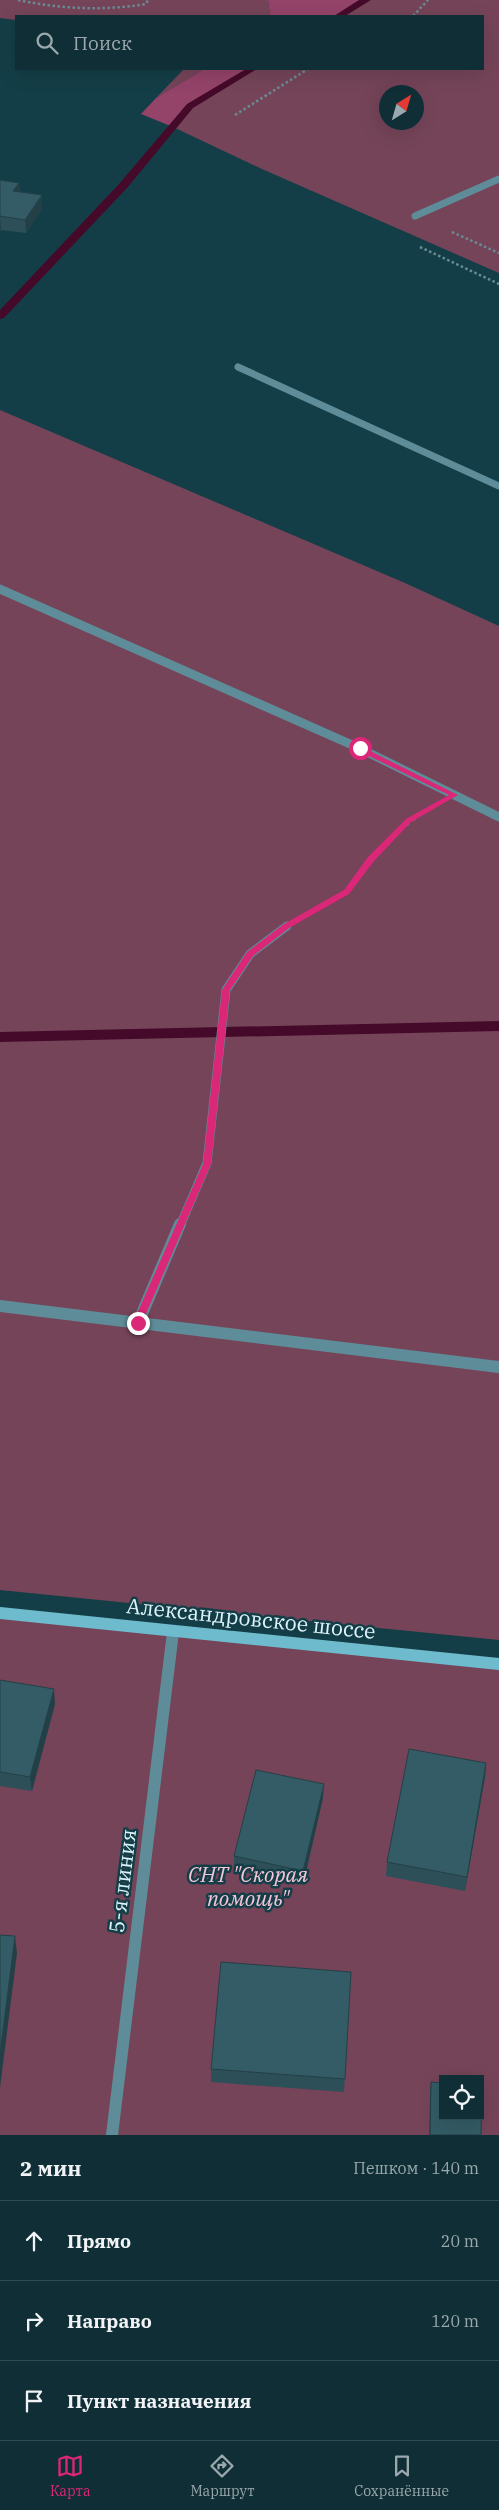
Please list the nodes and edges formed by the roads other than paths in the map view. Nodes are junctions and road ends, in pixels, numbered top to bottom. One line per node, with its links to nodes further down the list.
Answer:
1 (499, 179): 2 (street)
2 (415, 216)
3 (238, 367): 4 (street)
4 (499, 486)
5 (0, 589): 6 (street)
6 (499, 817)
7 (287, 926): 9 (street)
8 (0, 1306): 9 (street)
9 (138, 1323): 10 (street)
10 (499, 1367)
11 (0, 1613): 12 (street, Александровское шоссе)
12 (173, 1632): 13 (street, Александровское шоссе); 14 (street, 5-я линия)
13 (499, 1664)
14 (112, 2135)

